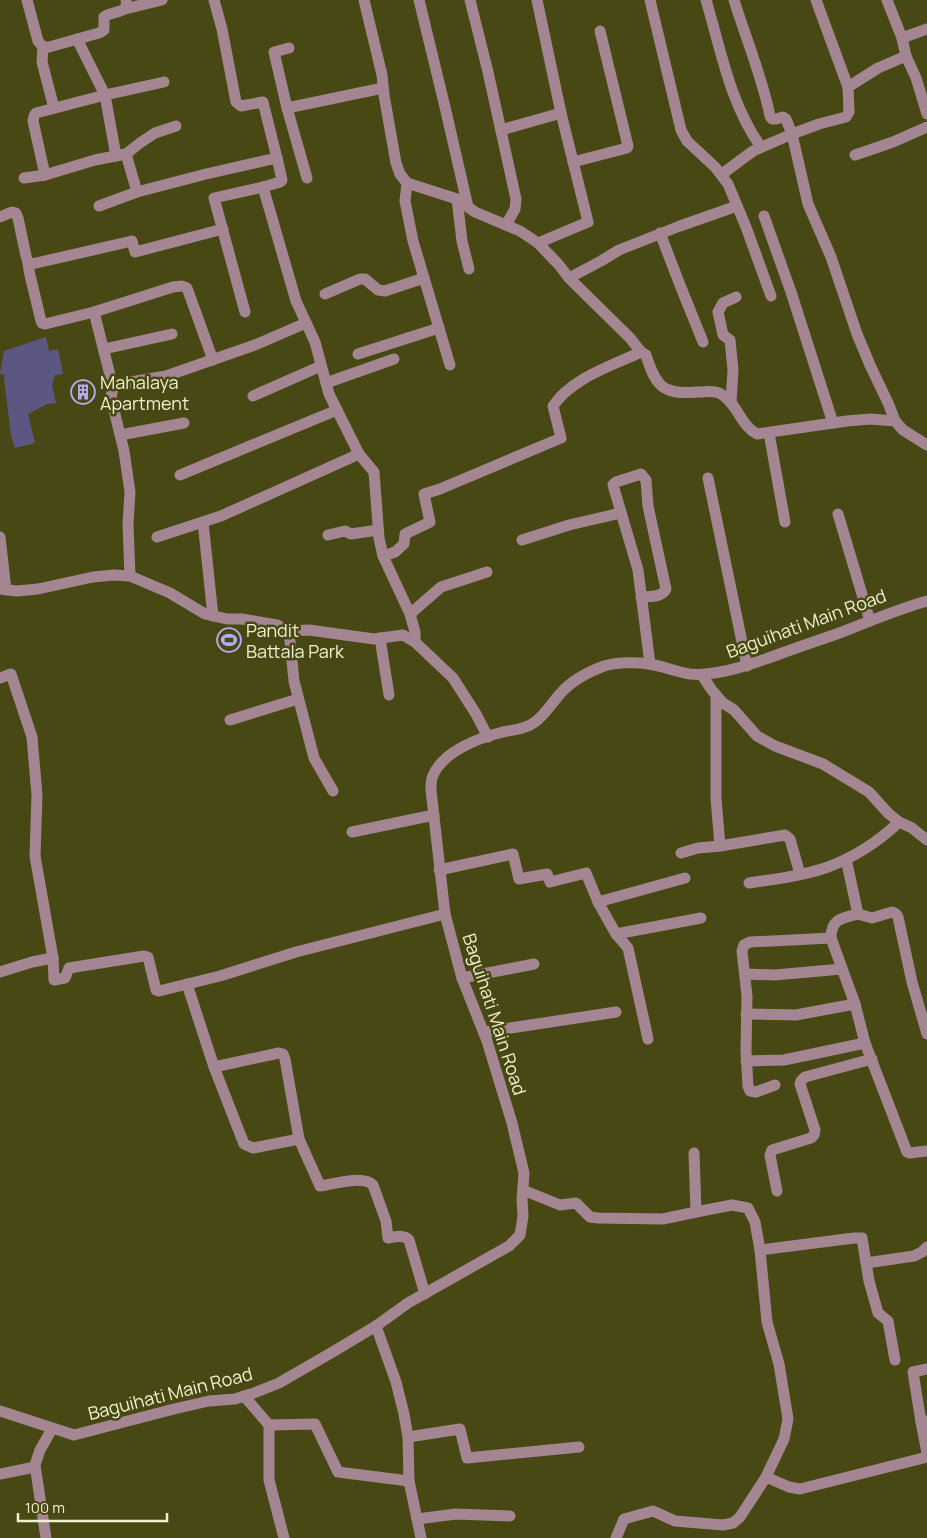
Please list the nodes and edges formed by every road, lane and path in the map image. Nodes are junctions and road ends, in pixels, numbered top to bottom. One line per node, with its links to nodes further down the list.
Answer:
1 (27, 0): 18 (street)
2 (162, 0): 13 (street)
3 (214, 0): 26 (street)
4 (364, 0): 23 (street)
5 (418, 0): 50 (street)
6 (470, 0): 33 (street)
7 (537, 0): 29 (street)
8 (650, 0): 40 (street)
9 (706, 0): 35 (street)
10 (734, 0): 34 (street)
11 (816, 0): 22 (street)
12 (887, 0): 16 (street)
13 (126, 4): 17 (street)
14 (927, 29): 16 (street)
15 (600, 31): 39 (street)
16 (902, 38): 20 (street)
17 (78, 39): 18 (street); 25 (street)
18 (42, 47): 28 (street)
19 (289, 48): 27 (street)
20 (906, 56): 22 (street); 24 (street)
21 (164, 82): 25 (street)
22 (848, 87): 34 (street)
23 (383, 88): 27 (street); 44 (street)
24 (923, 89): 30 (street)
25 (105, 95): 28 (street); 36 (street)
26 (263, 102): 27 (street); 38 (street)
27 (286, 103): 43 (street)
28 (54, 108): 41 (street)
29 (561, 113): 33 (street); 39 (street)
30 (927, 114)
31 (176, 126): 36 (street)
32 (927, 127): 37 (street)
33 (501, 130): 53 (street)
34 (792, 134): 35 (street); 82 (street)
35 (761, 148): 40 (street)
36 (121, 155): 41 (street); 46 (street)
37 (855, 155)
38 (277, 158): 45 (street); 46 (street)
39 (573, 162): 56 (street)
40 (722, 174): 49 (street)
41 (45, 175): 42 (street)
42 (24, 178)
43 (307, 178)
44 (407, 183): 47 (street); 59 (street)
45 (263, 187): 54 (street); 66 (street)
46 (137, 192): 48 (street)
47 (456, 200): 50 (street); 58 (street)
48 (99, 206)
49 (737, 206): 55 (street); 62 (street)
50 (468, 207): 53 (street)
51 (764, 216): 84 (street)
52 (0, 217): 57 (street)
53 (506, 225): 56 (street)
54 (223, 229): 57 (street); 65 (street)
55 (660, 233): 60 (street); 69 (street)
56 (538, 243): 60 (street)
57 (28, 262): 64 (street)
58 (469, 269)
59 (424, 278): 61 (street); 67 (street)
60 (569, 278): 71 (street)
61 (325, 294)
62 (771, 296)
63 (736, 298): 80 (street)
64 (94, 312): 70 (street); 74 (street)
65 (245, 312)
66 (306, 323): 74 (street); 76 (street)
67 (439, 328): 72 (street); 75 (street)
68 (172, 334): 70 (street)
69 (703, 342)
70 (104, 349): 78 (street)
71 (641, 352): 80 (street); 100 (street)
72 (358, 354)
73 (394, 358): 77 (street)
74 (213, 360): 78 (street)
75 (450, 364)
76 (322, 366): 77 (street); 79 (street)
77 (326, 383): 81 (street)
78 (113, 387): 86 (street)
79 (253, 396)
80 (731, 402): 85 (street)
81 (337, 410): 88 (street); 89 (street)
82 (895, 421): 84 (street); 87 (street)
83 (184, 423): 86 (street)
84 (833, 423): 85 (street)
85 (769, 433): 94 (street)
86 (120, 435): 102 (street)
87 (927, 445)
88 (359, 454): 93 (street); 95 (street)
89 (180, 475)
90 (708, 478): 113 (street)
91 (621, 513): 99 (street); 104 (street); 104 (street)
92 (838, 514): 108 (street)
93 (203, 522): 97 (street); 107 (street)
94 (785, 522)
95 (378, 530): 96 (street); 100 (street)
96 (328, 535)
97 (157, 537)
98 (0, 538): 103 (street)
99 (522, 540)
100 (383, 556): 106 (street)
101 (486, 572): 106 (street)
102 (130, 576): 103 (street); 107 (street)
103 (3, 589)
104 (641, 597): 112 (street)
105 (927, 601): 108 (street, Baguihati Main Road)
106 (410, 614): 111 (street)
107 (213, 616): 109 (street)
108 (870, 621): 113 (street, Baguihati Main Road)
109 (289, 631): 110 (street); 118 (street)
110 (380, 638): 111 (street); 116 (street)
111 (415, 642): 120 (street)
112 (650, 664): 114 (street, Baguihati Main Road); 120 (street, Baguihati Main Road)
113 (747, 666): 114 (street, Baguihati Main Road)
114 (702, 675): 117 (street)
115 (0, 678): 139 (street)
116 (389, 695)
117 (716, 695): 123 (street); 126 (street)
118 (298, 699): 119 (street); 121 (street)
119 (230, 720)
120 (488, 737): 122 (street, Baguihati Main Road)
121 (333, 791)
122 (434, 815): 124 (street); 129 (street, Baguihati Main Road)
123 (900, 822): 125 (street); 128 (street)
124 (352, 832)
125 (927, 840)
126 (720, 846): 127 (street); 130 (street)
127 (681, 853)
128 (846, 859): 130 (street); 135 (street)
129 (439, 870): 133 (street); 134 (street, Baguihati Main Road)
130 (800, 874): 132 (street)
131 (685, 878): 133 (street)
132 (749, 883)
133 (598, 902): 137 (street)
134 (445, 914): 144 (street, Baguihati Main Road); 145 (street)
135 (858, 914): 138 (street); 150 (street)
136 (700, 918): 137 (street)
137 (616, 934): 151 (street)
138 (831, 938): 141 (street); 143 (street)
139 (53, 958): 142 (street); 145 (street)
140 (534, 964): 144 (street)
141 (842, 969): 143 (street); 146 (street)
142 (0, 972)
143 (745, 974): 148 (street)
144 (462, 978): 149 (street, Baguihati Main Road)
145 (187, 984): 155 (street)
146 (854, 1004): 148 (street); 152 (street)
147 (616, 1012): 149 (street)
148 (746, 1014): 154 (street)
149 (484, 1032): 160 (street, Baguihati Main Road)
150 (927, 1034)
151 (648, 1039)
152 (866, 1043): 153 (street); 154 (street)
153 (872, 1060): 158 (street); 161 (street)
154 (746, 1061): 156 (street)
155 (214, 1067): 157 (street); 157 (street)
156 (776, 1085)
157 (299, 1139): 166 (street)
158 (927, 1151)
159 (694, 1153): 162 (street)
160 (523, 1190): 162 (street); 166 (street, Baguihati Main Road)
161 (777, 1191)
162 (696, 1212): 164 (street)
163 (927, 1247): 165 (street)
164 (760, 1250): 165 (street); 180 (street)
165 (866, 1263): 168 (street)
166 (424, 1294): 167 (street, Baguihati Main Road)
167 (376, 1326): 170 (street, Baguihati Main Road); 175 (street)
168 (895, 1360)
169 (927, 1369): 172 (street)
170 (244, 1396): 173 (street); 174 (street, Baguihati Main Road)
171 (0, 1411): 174 (street, Baguihati Main Road)
172 (924, 1422): 177 (street)
173 (269, 1424): 181 (street); 185 (street)
174 (52, 1429): 178 (street)
175 (408, 1437): 176 (street); 181 (street)
176 (579, 1447)
177 (927, 1455): 180 (street)
178 (35, 1467): 179 (street); 184 (street)
179 (0, 1474)
180 (766, 1477): 187 (street)
181 (409, 1482): 183 (street)
182 (510, 1516): 183 (street)
183 (417, 1520): 186 (street)
184 (46, 1538)
185 (284, 1538)
186 (421, 1538)
187 (616, 1538)

